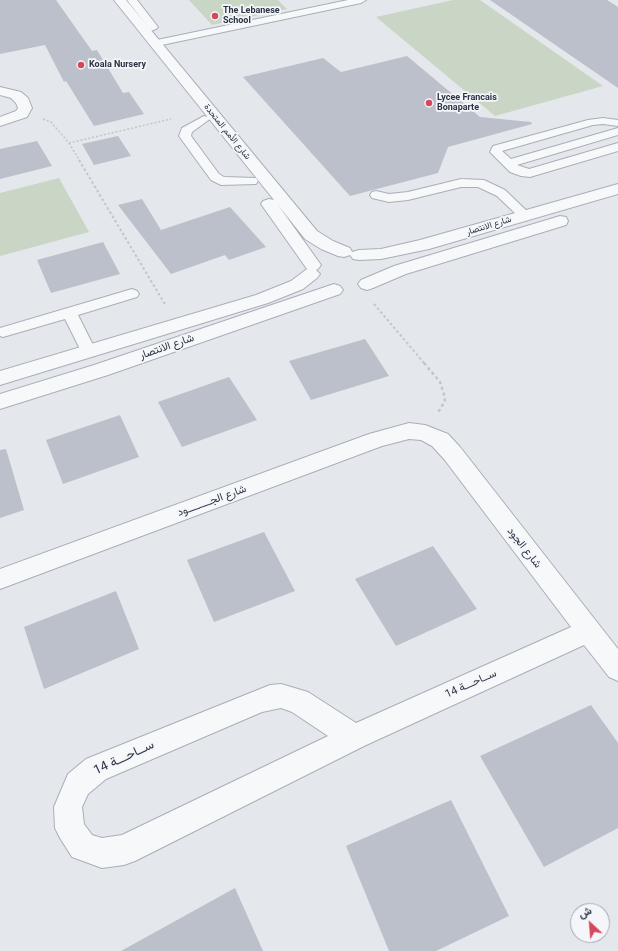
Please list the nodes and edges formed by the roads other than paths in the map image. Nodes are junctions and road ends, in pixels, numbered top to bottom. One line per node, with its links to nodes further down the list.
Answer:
1 (109, 0): 8 (street, شارع الأمم المتحدة)
2 (120, 0): 5 (street, شارع الأمم المتحدة)
3 (132, 0): 5 (lane)
4 (361, 0): 6 (lane)
5 (145, 30): 6 (street, شارع الأمم المتحدة)
6 (157, 43): 19 (street, شارع الأمم المتحدة)
7 (0, 91): 9 (street)
8 (201, 116): 14 (street, شارع الأمم المتحدة); 14 (lane)
9 (0, 122)
10 (618, 123): 13 (lane)
11 (618, 131): 13 (lane)
12 (618, 147): 13 (lane)
13 (504, 160)
14 (252, 181): 20 (street, شارع الأمم المتحدة)
15 (618, 189): 18 (street, شارع الانتصار)
16 (376, 195): 18 (lane)
17 (618, 203): 21 (street, شارع الانتصار)
18 (525, 215): 19 (street, شارع الانتصار)
19 (351, 253): 20 (street); 21 (street)
20 (311, 270): 22 (street); 26 (street, شارع الانتصار)
21 (364, 286): 22 (street)
22 (334, 290): 28 (street, شارع الانتصار)
23 (132, 294): 24 (lane)
24 (69, 312): 25 (lane); 26 (lane)
25 (3, 332)
26 (88, 352): 27 (street, شارع الانتصار)
27 (0, 378)
28 (0, 402)
29 (425, 433): 30 (street, شارع الجــــــــود); 31 (street, شارع الجود)
30 (0, 579)
31 (588, 631): 32 (street, شارع الجود); 33 (street, ســاحـــة 14)
32 (618, 669)
33 (354, 737): 33 (street, ســاحـــة 14)

